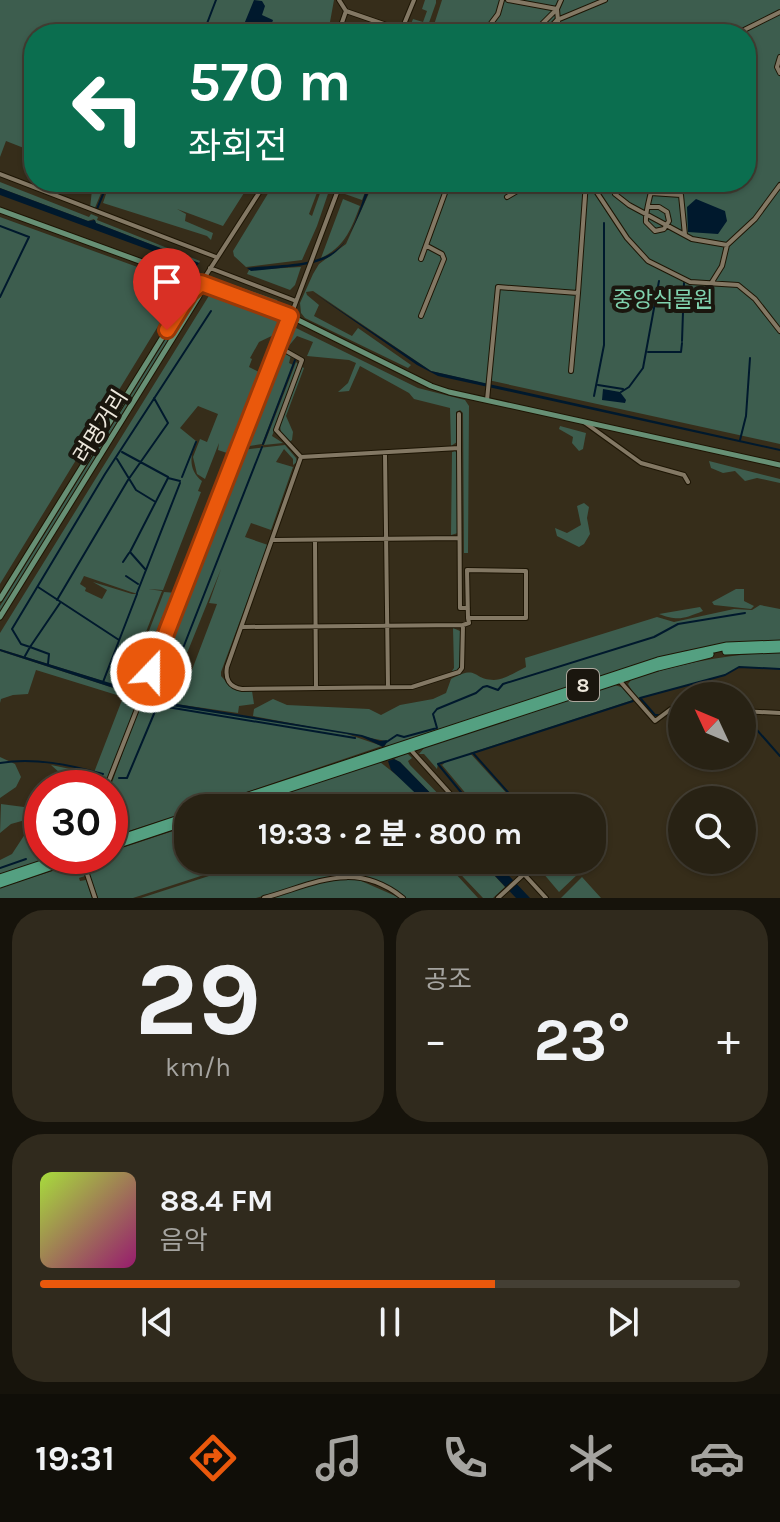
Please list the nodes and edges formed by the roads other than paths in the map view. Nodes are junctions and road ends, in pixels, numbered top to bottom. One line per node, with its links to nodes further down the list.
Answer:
1 (339, 0): 7 (street)
2 (414, 0): 12 (street)
3 (505, 0): 6 (street); 13 (street)
4 (561, 0): 6 (street)
5 (605, 0): 9 (street)
6 (557, 9): 9 (street); 14 (street)
7 (346, 11): 10 (street); 11 (street)
8 (780, 12): 17 (street)
9 (557, 20): 15 (street); 16 (street)
10 (341, 24)
11 (379, 24)
12 (404, 24)
13 (490, 24)
14 (542, 24)
15 (553, 24)
16 (558, 24)
17 (756, 24)
18 (780, 57): 19 (street)
19 (780, 73)
20 (0, 174): 21 (street)
21 (24, 183)
22 (780, 185): 37 (street)
23 (47, 192): 39 (street)
24 (259, 192): 39 (street)
25 (337, 192): 45 (street)
26 (446, 192): 38 (street)
27 (516, 192): 32 (street)
28 (587, 192): 44 (street)
29 (595, 192): 43 (street)
30 (615, 192): 33 (street)
31 (651, 193): 33 (street); 36 (street)
32 (507, 197)
33 (647, 209): 35 (street); 35 (street); 35 (street)
34 (0, 210): 42 (main road)
35 (668, 225): 36 (street)
36 (685, 235): 37 (street)
37 (727, 245): 43 (street)
38 (427, 246): 40 (street); 47 (street)
39 (216, 257): 41 (street)
40 (421, 259)
41 (210, 268): 42 (street); 45 (street)
42 (201, 283): 46 (main road); 63 (main road, 려명거리); 65 (main road, 려명거리)
43 (711, 283): 48 (street)
44 (578, 293): 50 (street); 51 (street)
45 (296, 301): 46 (street)
46 (290, 316): 49 (street); 51 (main road)
47 (421, 316)
48 (780, 331)
49 (279, 347): 56 (street); 81 (street)
50 (571, 371)
51 (487, 401): 53 (main road)
52 (459, 414): 54 (street)
53 (582, 421): 57 (main road); 58 (street)
54 (459, 448): 55 (street); 59 (street)
55 (385, 452): 56 (street); 60 (street)
56 (301, 457): 61 (street)
57 (780, 465)
58 (688, 482)
59 (459, 538): 60 (street); 64 (street)
60 (387, 539): 62 (street); 68 (street)
61 (272, 540): 62 (street); 69 (street)
62 (315, 540): 70 (street)
63 (0, 599)
64 (468, 608): 66 (street); 66 (street)
65 (0, 617)
66 (468, 618): 67 (street)
67 (463, 625): 68 (street); 73 (street)
68 (388, 626): 70 (street); 73 (street)
69 (242, 627): 70 (street); 74 (street)
70 (316, 627): 74 (street)
71 (780, 646): 72 (highway, 8); 79 (highway, 8)
72 (619, 680): 75 (street); 78 (highway, 8)
73 (388, 687): 74 (street)
74 (316, 688)
75 (668, 711)
76 (756, 712): 77 (street)
77 (780, 713)
78 (410, 749): 79 (highway, 8); 84 (street)
79 (392, 752): 80 (highway, 8)
80 (381, 755): 82 (highway, 8); 83 (highway, 8)
81 (113, 770)
82 (257, 794)
83 (269, 794)
84 (450, 794)
85 (174, 823): 86 (highway)
86 (128, 838)
87 (24, 872): 91 (highway)
88 (24, 874): 91 (highway)
89 (87, 874): 93 (street)
90 (521, 876): 92 (street); 96 (street)
91 (0, 881)
92 (500, 896)
93 (95, 898)
94 (264, 898): 95 (street)
95 (403, 898)
96 (546, 898)

